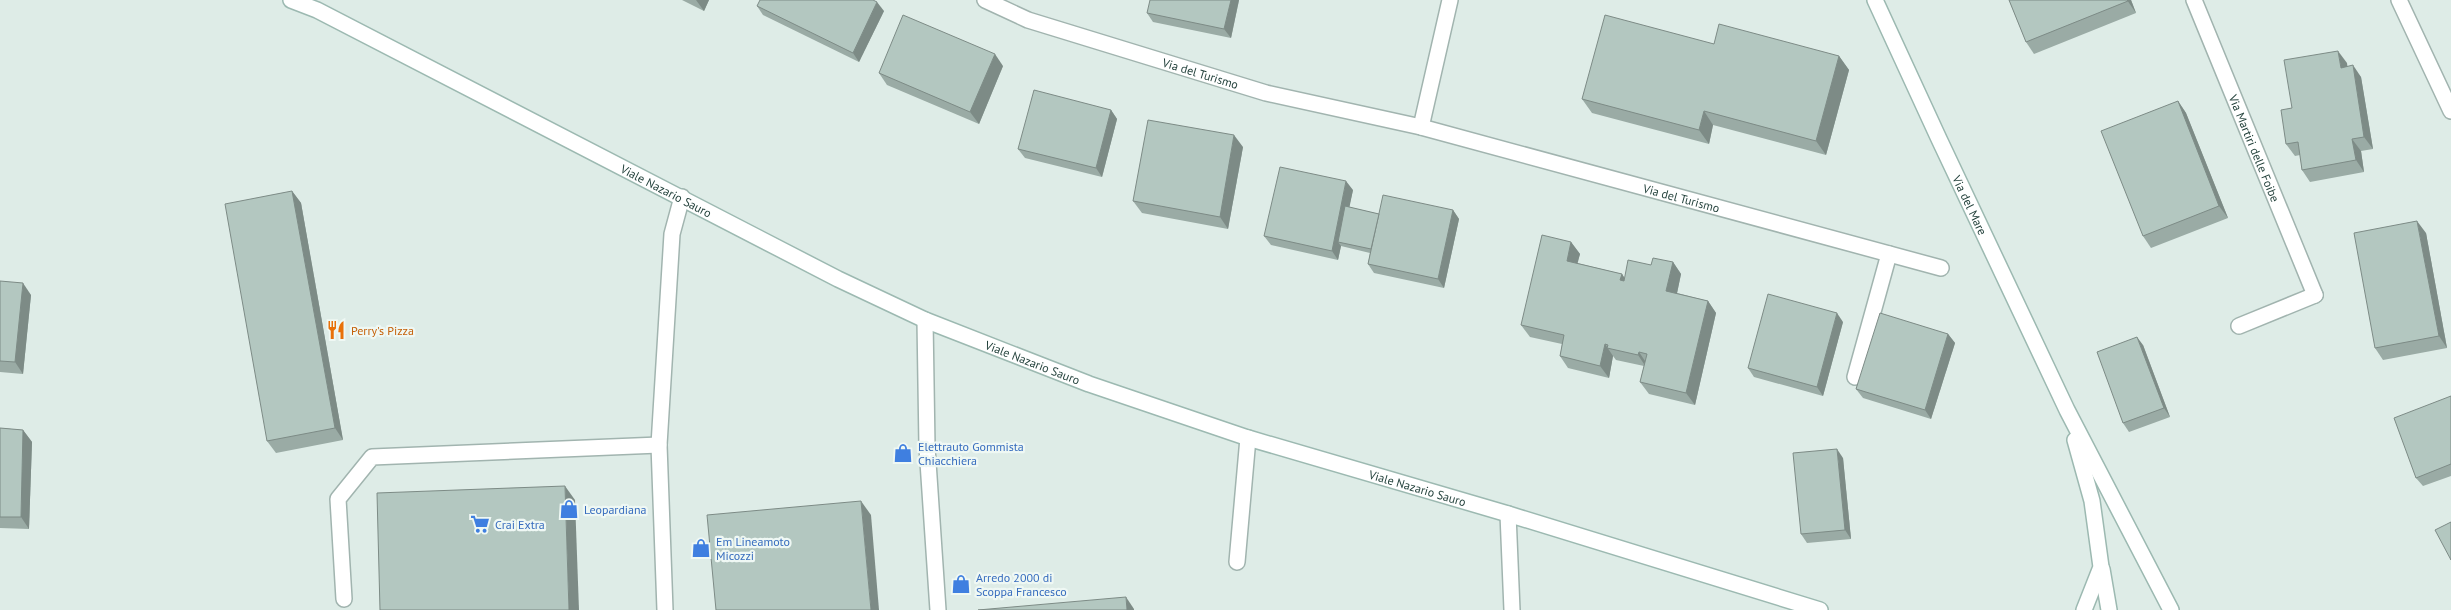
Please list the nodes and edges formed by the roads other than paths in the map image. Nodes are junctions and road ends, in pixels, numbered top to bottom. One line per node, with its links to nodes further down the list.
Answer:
1 (291, 0): 9 (street, Viale Nazario Sauro)
2 (985, 0): 8 (street, Via del Turismo)
3 (1450, 0): 8 (street)
4 (1875, 0): 15 (street, Via del Mare)
5 (2194, 0): 13 (street, Via Martiri delle Foibe)
6 (2399, 0): 7 (street)
7 (2451, 110)
8 (1421, 127): 10 (street, Via del Turismo)
9 (682, 196): 12 (street, Viale Nazario Sauro); 17 (street)
10 (1890, 254): 11 (street, Via del Turismo); 14 (street)
11 (1941, 268)
12 (925, 320): 16 (street, Viale Nazario Sauro); 23 (street)
13 (2239, 326)
14 (1855, 377)
15 (2067, 410): 20 (street, Via del Mare); 28 (street, Via del Mare)
16 (1248, 438): 18 (street, Viale Nazario Sauro); 19 (street)
17 (659, 445): 21 (street); 22 (street)
18 (1508, 514): 24 (street); 25 (street, Viale Nazario Sauro)
19 (1236, 562)
20 (2102, 567): 26 (street); 27 (street, Via del Mare)
21 (344, 599)
22 (665, 610)
23 (938, 610)
24 (1512, 610)
25 (1820, 610)
26 (2084, 610)
27 (2109, 610)
28 (2171, 610)

